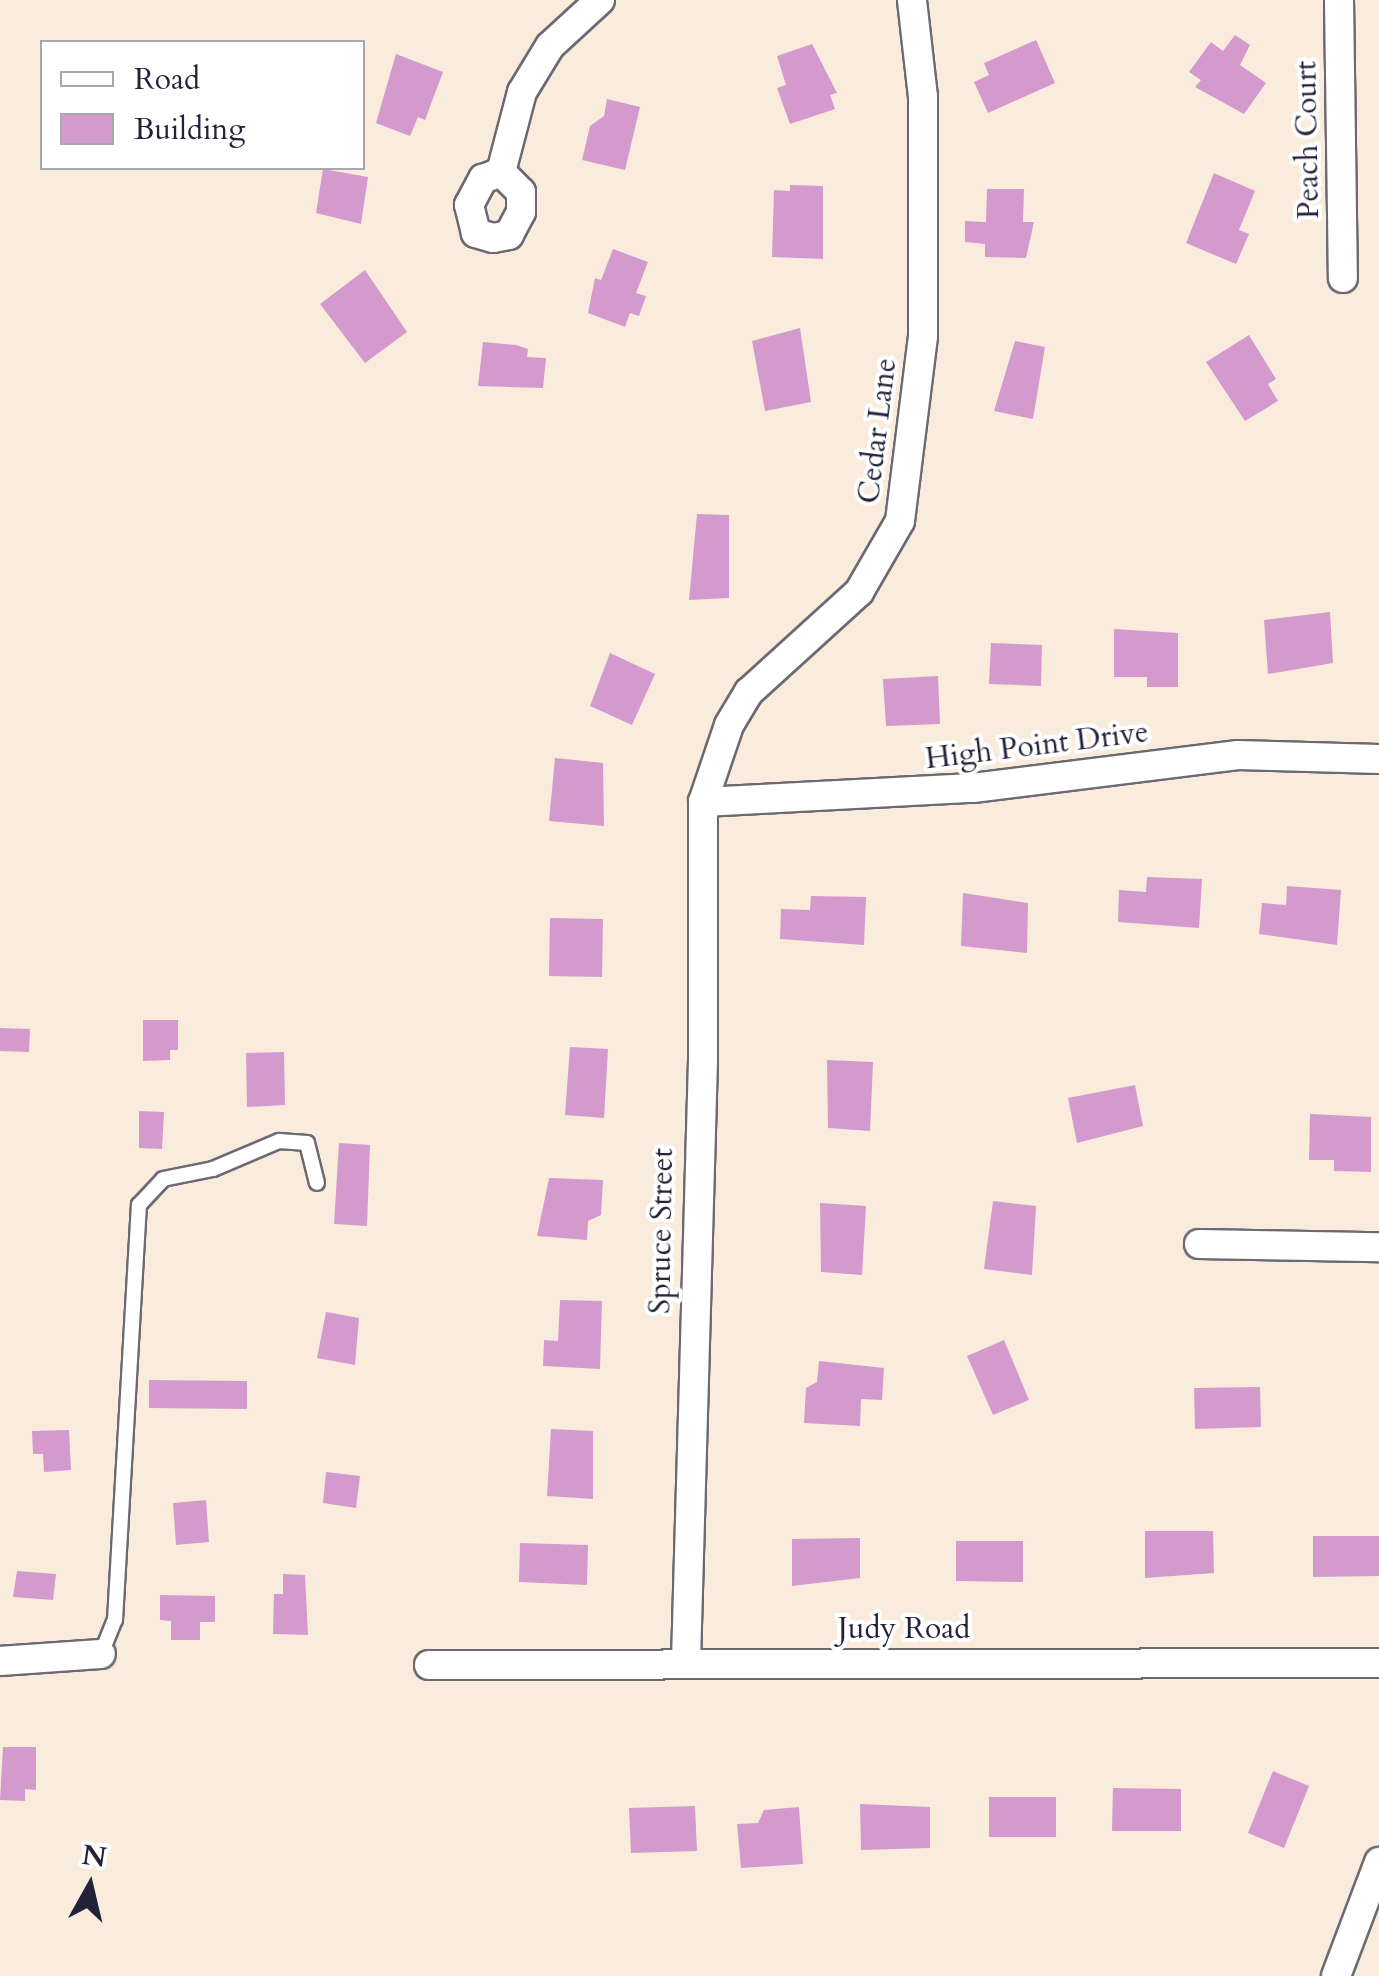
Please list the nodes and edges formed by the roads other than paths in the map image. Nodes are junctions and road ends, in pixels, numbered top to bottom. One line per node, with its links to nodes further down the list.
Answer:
1 (600, 0): 4 (street)
2 (912, 0): 7 (street, Cedar Lane)
3 (1339, 0): 5 (street, Peach Court)
4 (501, 172)
5 (1343, 278)
6 (1379, 759): 7 (street, High Point Drive)
7 (702, 802): 13 (street, Spruce Street)
8 (317, 1183): 11 (lane)
9 (1199, 1244): 10 (street)
10 (1379, 1246)
11 (101, 1654): 12 (street)
12 (0, 1661)
13 (686, 1661): 14 (street, Judy Road); 15 (street, Judy Road)
14 (1379, 1663)
15 (429, 1665)
16 (1379, 1862): 17 (street)
17 (1336, 1976)

